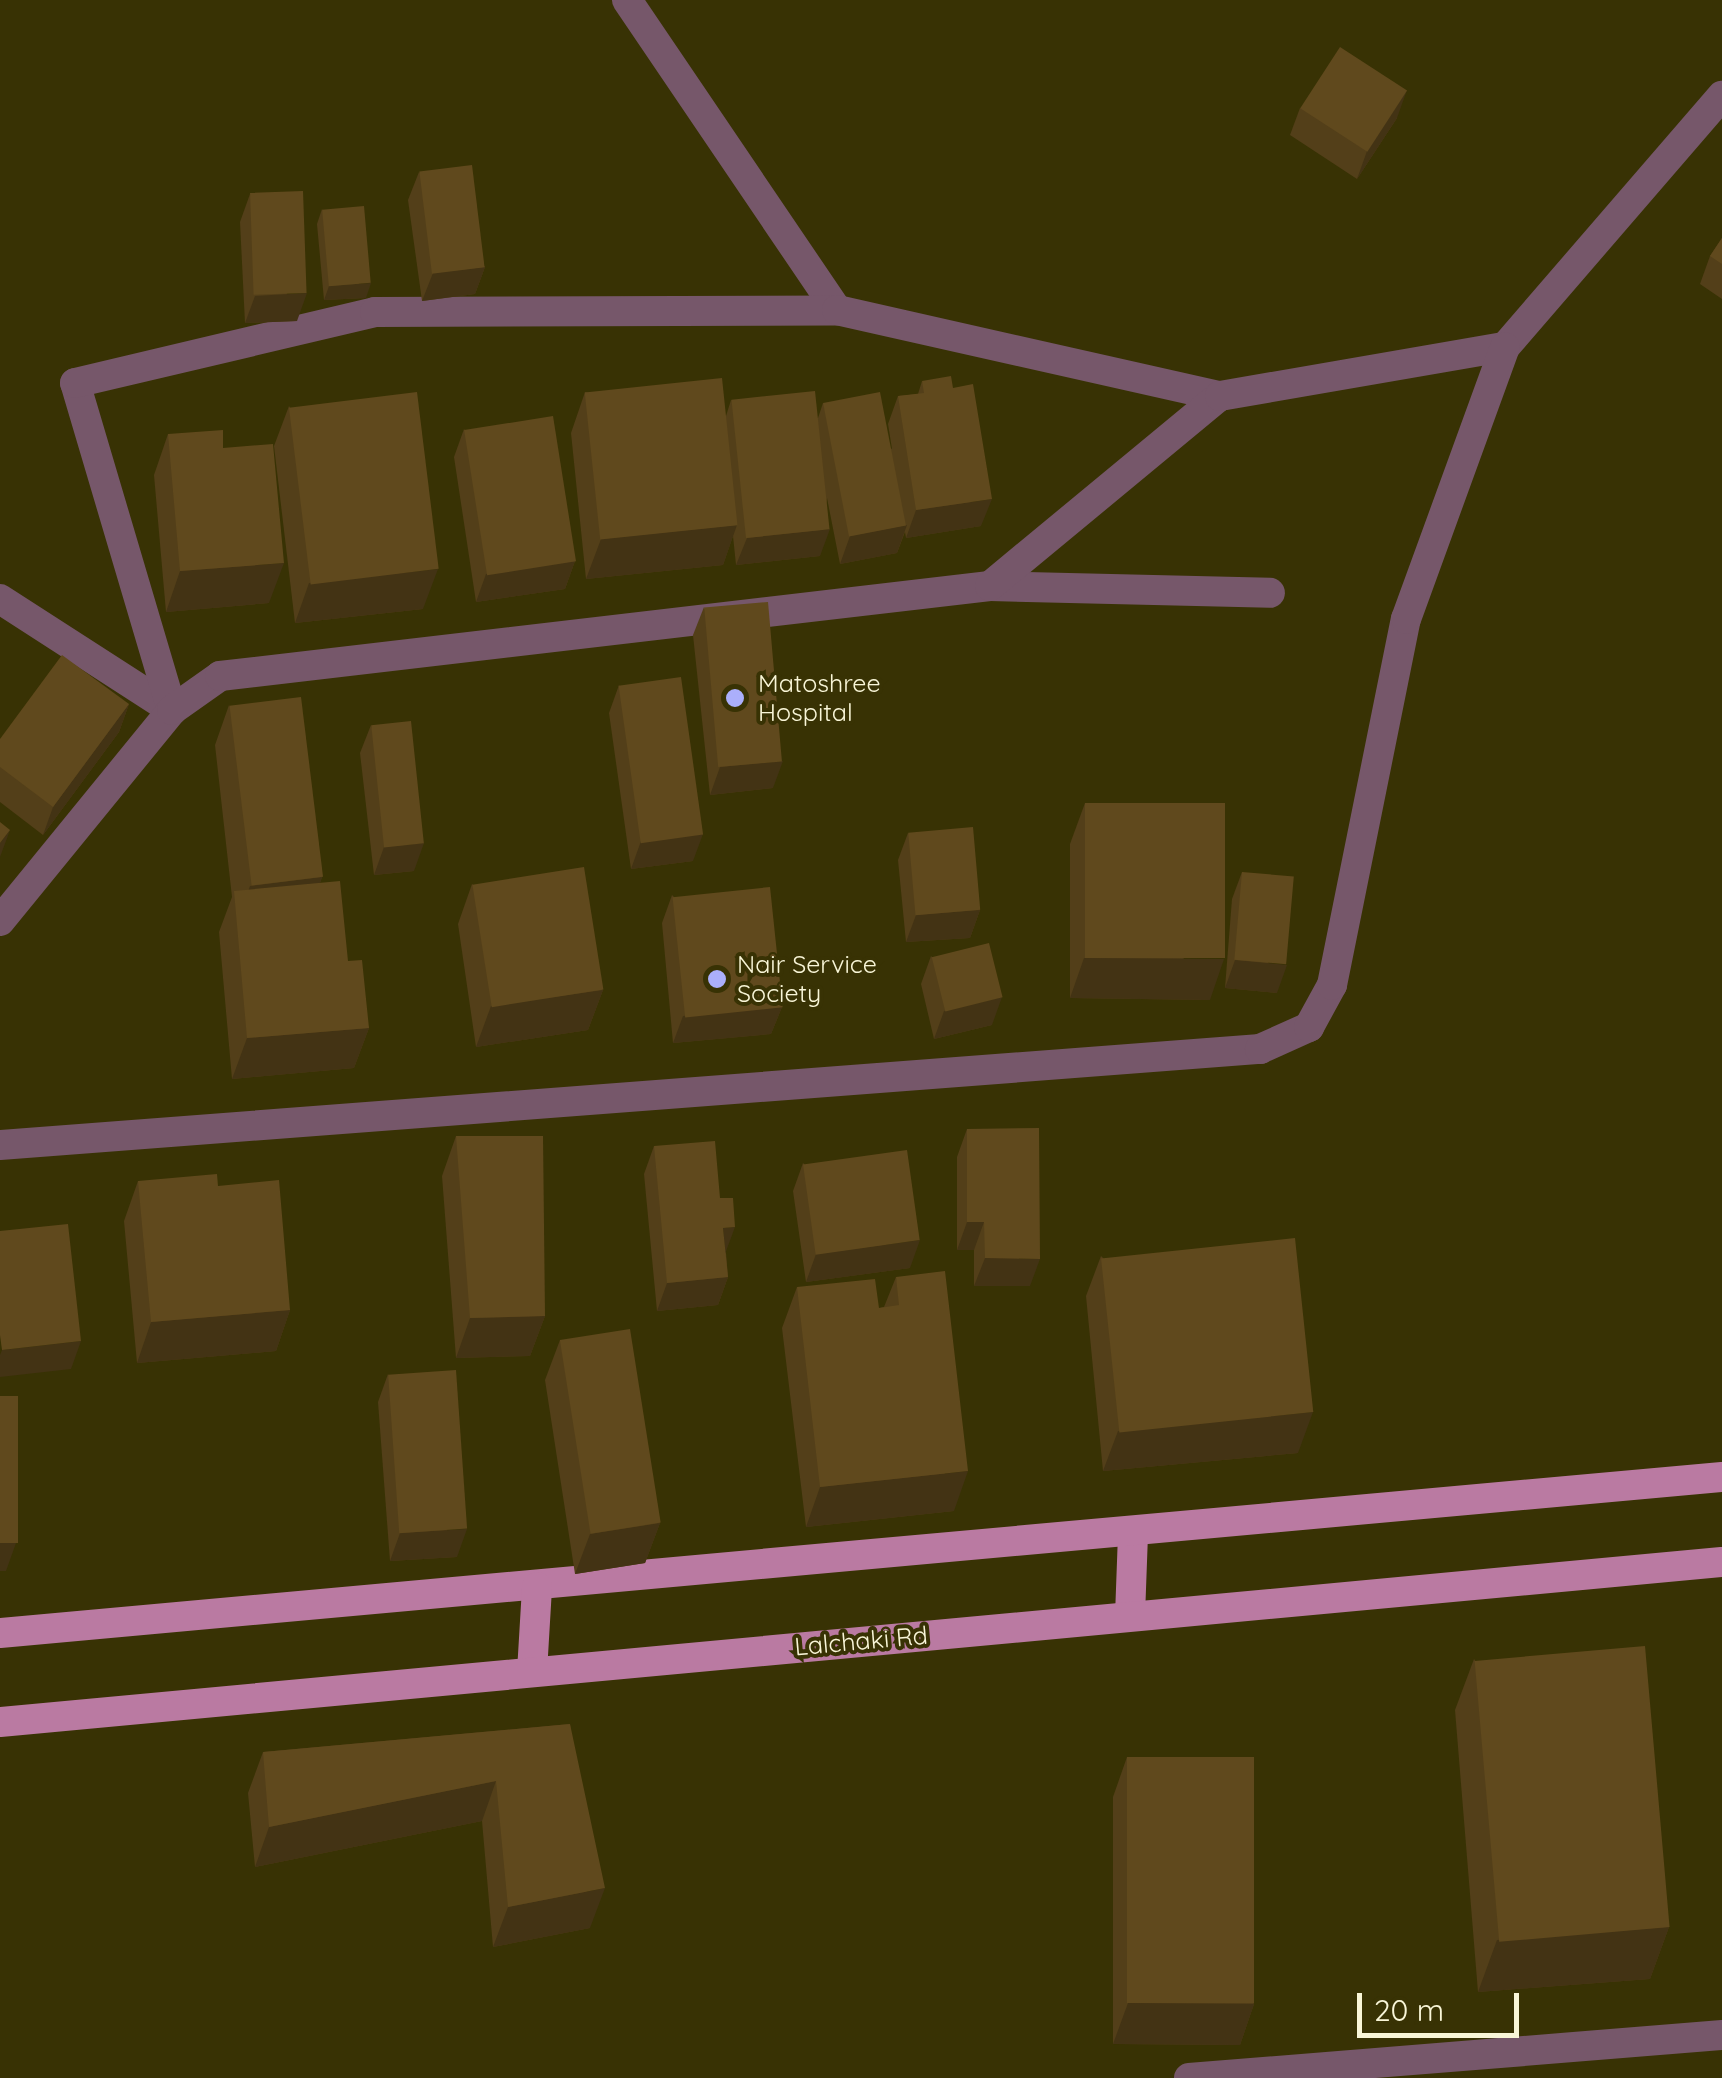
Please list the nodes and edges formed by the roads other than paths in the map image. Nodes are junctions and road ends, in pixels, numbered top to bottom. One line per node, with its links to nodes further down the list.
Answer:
1 (627, 0): 3 (street)
2 (1722, 96): 4 (street)
3 (837, 310): 5 (street); 9 (street)
4 (1505, 347): 5 (street); 11 (street)
5 (1220, 396): 6 (street)
6 (990, 586): 7 (street); 9 (street)
7 (1270, 594)
8 (0, 598): 9 (street)
9 (172, 710): 10 (street)
10 (0, 921)
11 (0, 1145)
12 (1722, 1478): 13 (main road)
13 (1133, 1535): 15 (main road); 16 (main road)
14 (1722, 1562): 16 (main road, Lalchaki Rd)
15 (537, 1587): 17 (main road); 18 (main road)
16 (1130, 1616): 18 (main road, Lalchaki Rd)
17 (0, 1632)
18 (532, 1672): 19 (main road, Lalchaki Rd)
19 (0, 1722)
20 (1722, 2035): 21 (street)
21 (1188, 2078)

